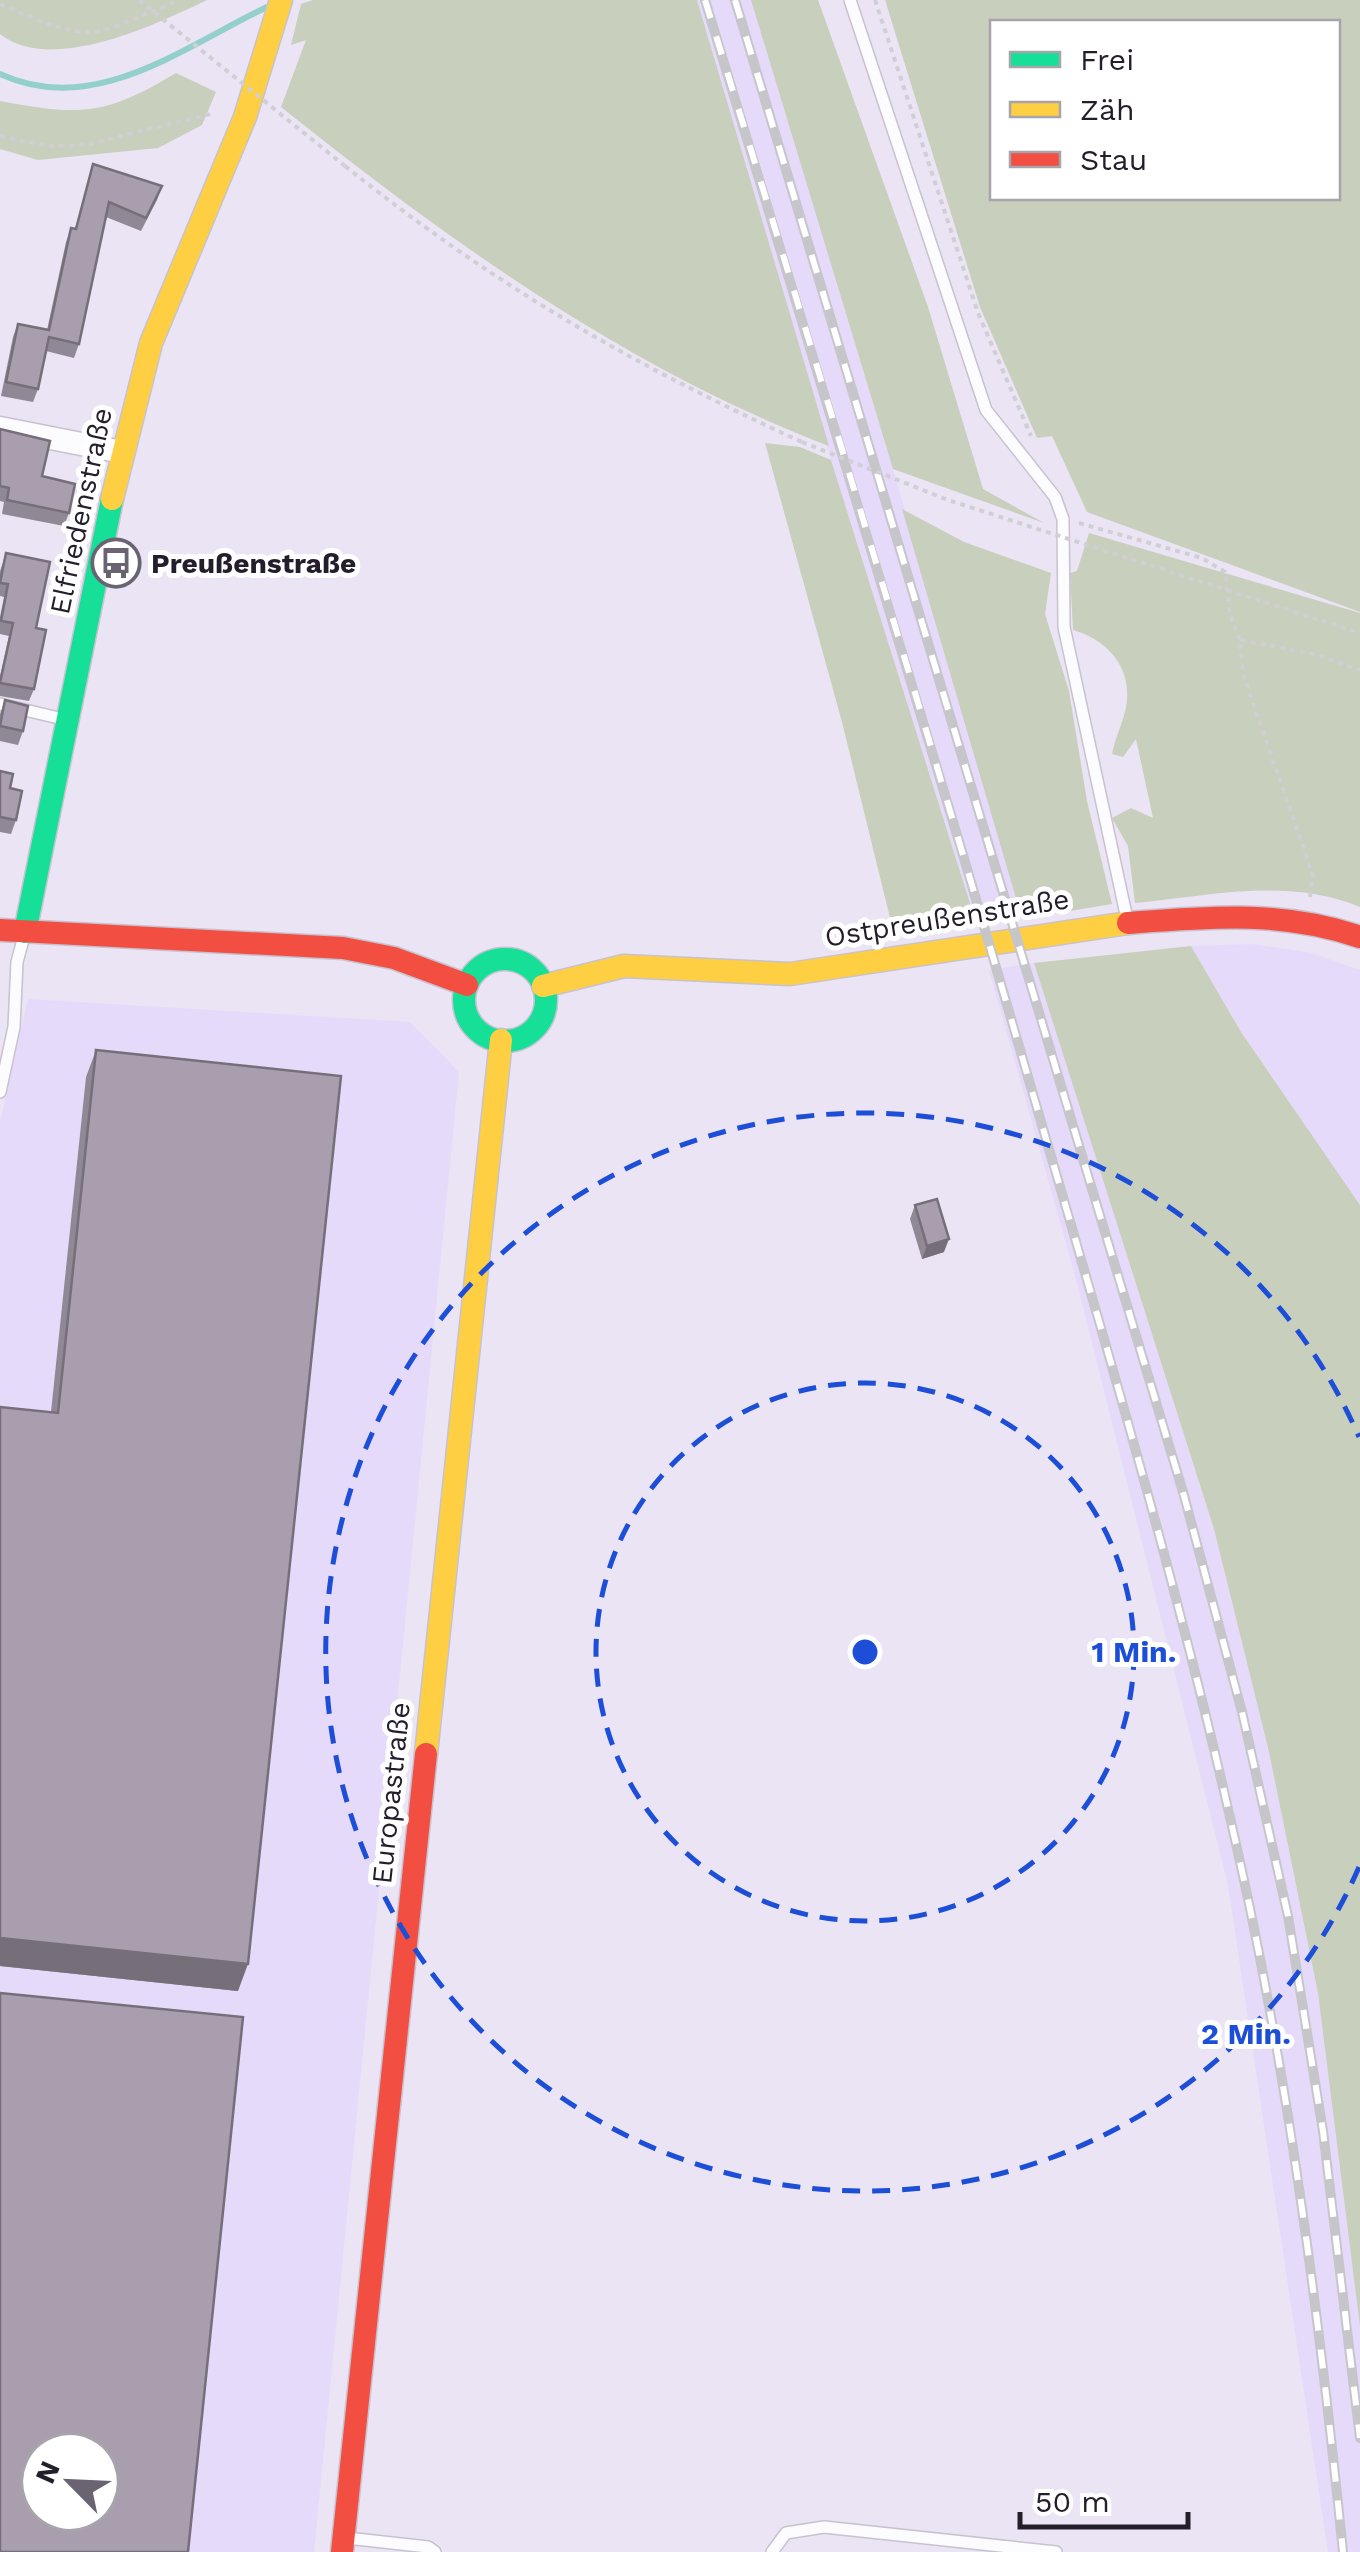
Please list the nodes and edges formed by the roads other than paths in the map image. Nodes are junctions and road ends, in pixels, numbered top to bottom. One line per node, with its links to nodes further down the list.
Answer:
1 (281, 0): 4 (street, Elfriedenstraße)
2 (850, 0): 7 (lane)
3 (0, 428): 4 (street)
4 (122, 452): 6 (street, Elfriedenstraße)
5 (0, 704): 6 (lane)
6 (67, 720): 9 (street, Elfriedenstraße)
7 (1128, 923): 10 (street, Ostpreußenstraße); 12 (street, Ostpreußenstraße)
8 (0, 930): 9 (street)
9 (25, 932): 11 (street); 14 (lane)
10 (1360, 937)
11 (467, 985): 12 (street); 13 (street)
12 (543, 986): 13 (street)
13 (501, 1040): 15 (street, Europastraße)
14 (0, 1092)
15 (343, 2545): 16 (lane)
16 (436, 2552)
17 (772, 2552): 18 (lane)
18 (1056, 2552)

